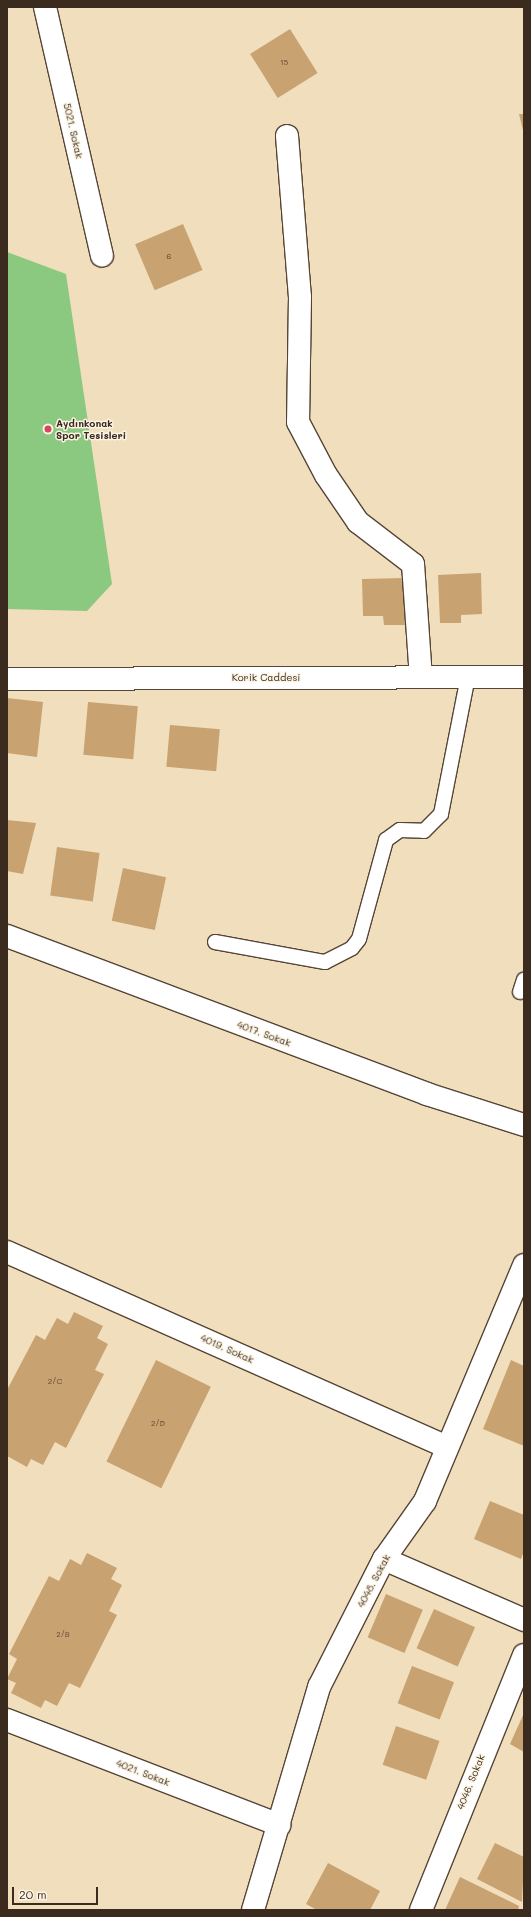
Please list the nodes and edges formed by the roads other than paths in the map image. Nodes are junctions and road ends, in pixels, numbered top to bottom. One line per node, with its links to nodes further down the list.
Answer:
1 (45, 7): 3 (street, 5021. Sokak)
2 (287, 136): 4 (street)
3 (102, 256)
4 (420, 677): 5 (street, Korik Caddesi); 7 (street, Korik Caddesi)
5 (468, 677): 6 (street, Korik Caddesi); 9 (lane)
6 (524, 677)
7 (7, 679)
8 (7, 936): 10 (street, 4017. Sokak)
9 (215, 942)
10 (524, 1125)
11 (10, 1259): 13 (street, 4019. Sokak)
12 (524, 1265): 13 (street, 4048. Sokak)
13 (447, 1447): 14 (street, 4048. Sokak)
14 (384, 1560): 15 (street); 18 (street, 4048. Sokak)
15 (524, 1620)
16 (524, 1655): 20 (street, 4046. Sokak)
17 (7, 1720): 18 (street, 4021. Sokak)
18 (279, 1825): 19 (street, 4048. Sokak)
19 (254, 1910)
20 (420, 1910)

